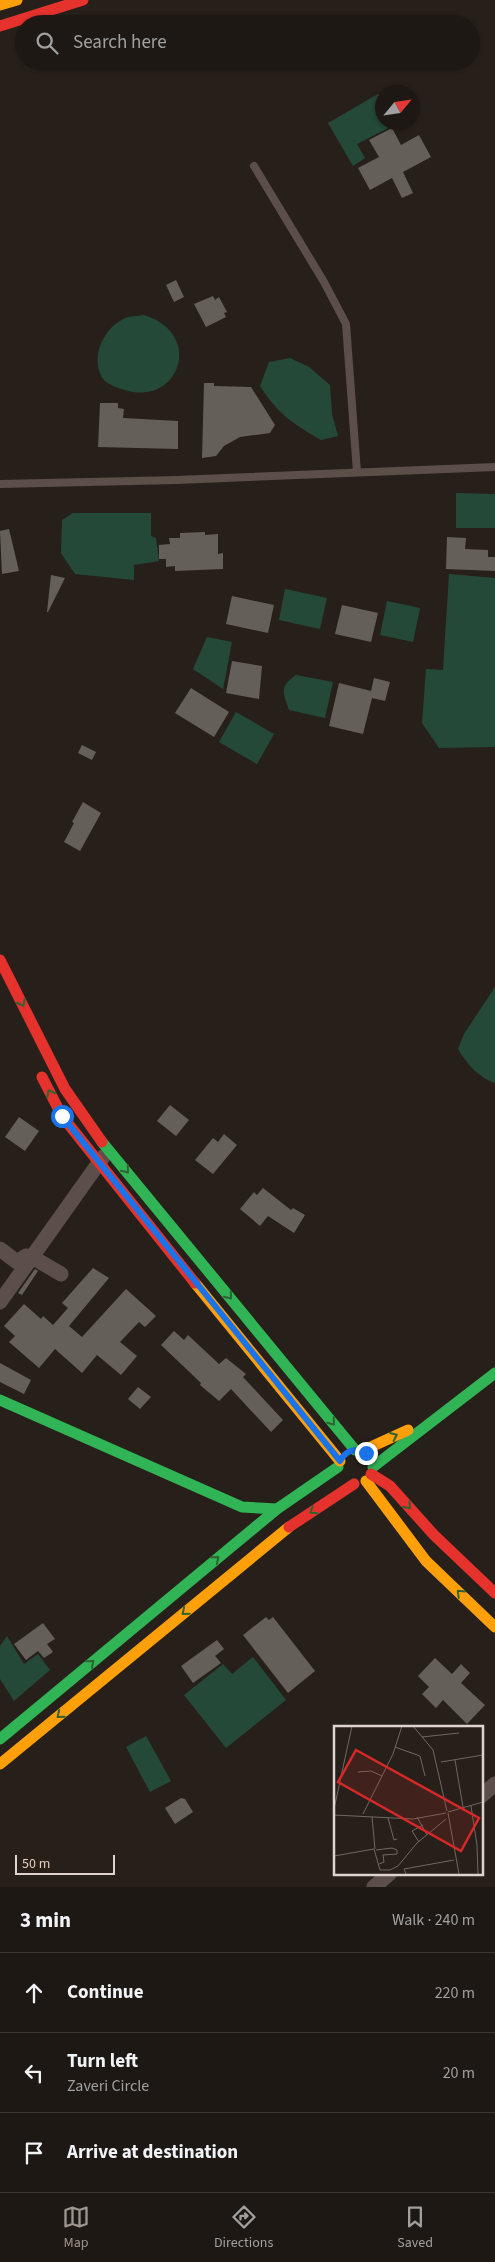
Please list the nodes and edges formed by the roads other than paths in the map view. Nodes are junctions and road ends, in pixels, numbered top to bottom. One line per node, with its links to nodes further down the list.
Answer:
1 (17, 0): 3 (street)
2 (83, 0): 4 (street)
3 (0, 5)
4 (35, 15)
5 (15, 21): 6 (street)
6 (0, 26)
7 (254, 166): 9 (lane)
8 (495, 467): 9 (lane)
9 (357, 472): 10 (lane)
10 (0, 484)
11 (0, 960): 13 (street, one-way to 13)
12 (35, 1063): 14 (street, one-way to 12)
13 (109, 1151): 14 (street); 22 (street, one-way to 22)
14 (99, 1164): 16 (street); 23 (street)
15 (0, 1249): 16 (street)
16 (32, 1257): 17 (street); 18 (street)
17 (61, 1274)
18 (0, 1302)
19 (495, 1373): 21 (street)
20 (0, 1400): 26 (street)
21 (428, 1424): 22 (street, one-way to 21); 24 (street)
22 (358, 1450): 23 (street); 24 (street)
23 (339, 1464): 25 (street); 26 (street)
24 (370, 1474): 25 (street); 27 (street, one-way to 27); 28 (street, one-way to 24)
25 (354, 1484): 30 (street, one-way to 30)
26 (277, 1509): 29 (street, one-way to 26)
27 (495, 1593)
28 (495, 1628)
29 (0, 1739)
30 (0, 1764)
31 (495, 1784): 32 (street)
32 (482, 1795)
33 (389, 1874): 34 (street)
34 (374, 1887)

